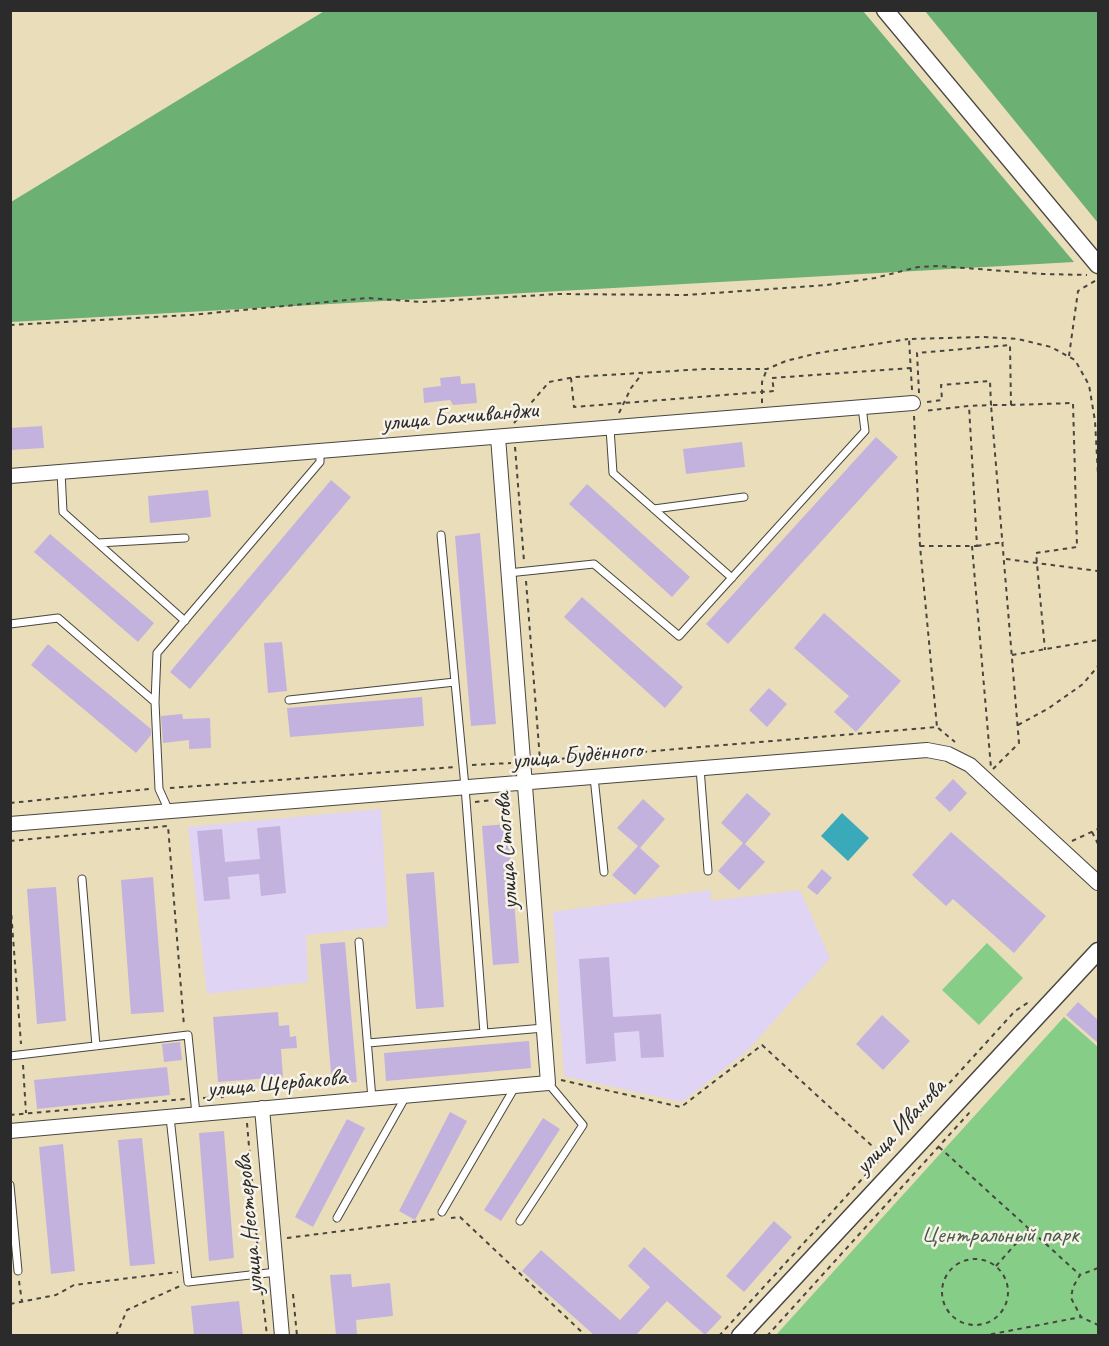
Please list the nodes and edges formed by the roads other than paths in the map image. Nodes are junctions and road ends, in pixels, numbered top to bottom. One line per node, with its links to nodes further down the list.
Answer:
1 (885, 10): 2 (street)
2 (1094, 270)
3 (862, 407): 4 (street, улица Бахчиванджи); 5 (street, улица Бахчиванджи); 16 (lane)
4 (913, 408)
5 (610, 428): 6 (street, улица Бахчиванджи); 11 (lane)
6 (500, 436): 7 (street, улица Бахчиванджи); 15 (street, улица Стогова)
7 (320, 452): 8 (street, улица Бахчиванджи); 17 (lane)
8 (61, 472): 9 (street, улица Бахчиванджи); 14 (lane)
9 (10, 476)
10 (744, 497): 11 (lane)
11 (654, 509): 16 (lane)
12 (441, 535): 19 (lane)
13 (185, 538): 14 (lane)
14 (98, 543): 17 (lane)
15 (508, 573): 16 (lane); 24 (street, улица Стогова)
16 (732, 578)
17 (185, 621): 21 (lane)
18 (10, 624): 21 (lane)
19 (455, 682): 20 (lane); 25 (lane)
20 (289, 700)
21 (155, 702): 26 (lane)
22 (700, 768): 23 (street, улица Будённого); 28 (lane); 31 (street, улица Будённого)
23 (594, 777): 24 (street, улица Будённого); 29 (lane)
24 (525, 782): 25 (street, улица Будённого); 34 (street, улица Стогова)
25 (465, 787): 26 (street, улица Будённого); 35 (lane)
26 (169, 811): 27 (street, улица Будённого)
27 (10, 824)
28 (708, 871)
29 (604, 872)
30 (82, 879): 37 (lane)
31 (1098, 883)
32 (359, 942): 36 (lane)
33 (1098, 951): 54 (street, улица Иванова)
34 (544, 1028): 35 (lane); 39 (street, улица Стогова)
35 (484, 1033): 36 (lane)
36 (368, 1043): 42 (lane)
37 (96, 1046): 38 (lane); 44 (lane)
38 (10, 1056)
39 (548, 1083): 40 (street, улица Щербакова); 50 (lane)
40 (516, 1086): 41 (street, улица Щербакова); 48 (lane)
41 (406, 1096): 42 (street, улица Щербакова); 49 (lane)
42 (372, 1098): 43 (street, улица Щербакова)
43 (262, 1108): 44 (street, улица Щербакова); 52 (street, улица Нестерова)
44 (196, 1114): 45 (street, улица Щербакова)
45 (170, 1117): 46 (street, улица Щербакова); 52 (lane)
46 (10, 1131)
47 (10, 1185): 51 (lane)
48 (442, 1212)
49 (338, 1218)
50 (520, 1221)
51 (18, 1271)
52 (277, 1272): 53 (street, улица Нестерова)
53 (282, 1335)
54 (740, 1335)

